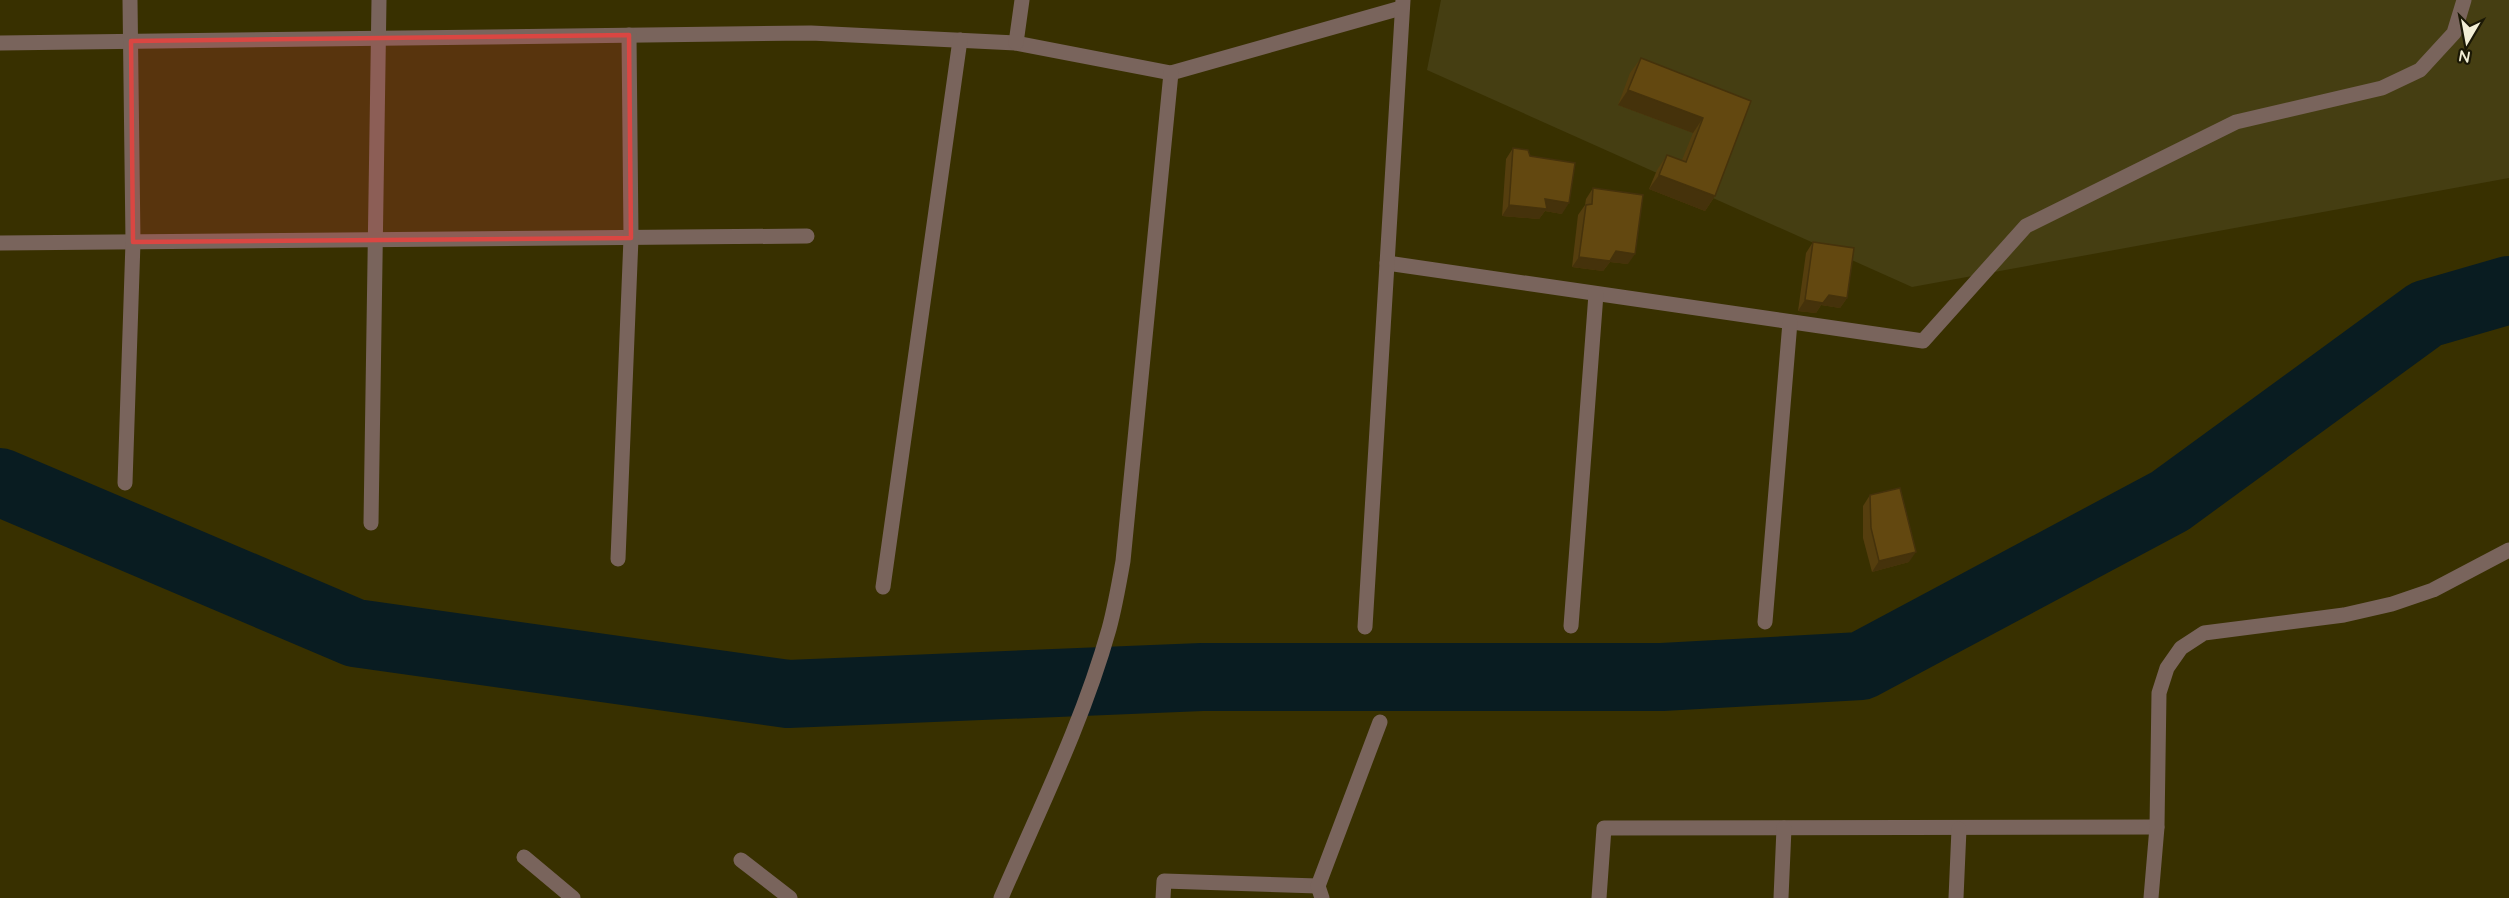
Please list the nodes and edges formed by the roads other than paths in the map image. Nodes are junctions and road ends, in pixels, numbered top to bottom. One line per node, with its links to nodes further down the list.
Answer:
1 (130, 0): 9 (street)
2 (379, 0): 7 (street)
3 (1022, 0): 11 (street)
4 (2464, 0): 20 (street)
5 (1402, 4): 12 (street); 18 (street)
6 (629, 35): 7 (street); 8 (street); 13 (street)
7 (378, 38): 9 (street); 15 (street)
8 (960, 40): 11 (street); 25 (street)
9 (131, 41): 10 (street); 16 (street)
10 (0, 43)
11 (1016, 43): 12 (street)
12 (1171, 73): 38 (street)
13 (631, 237): 14 (street); 15 (street); 24 (street)
14 (807, 237)
15 (374, 240): 16 (street); 22 (street)
16 (133, 242): 17 (street); 21 (street)
17 (0, 243)
18 (1387, 263): 19 (street); 28 (street)
19 (1596, 294): 20 (street); 27 (street)
20 (1790, 322): 26 (street)
21 (125, 483)
22 (370, 523)
23 (2509, 550): 30 (street)
24 (618, 559)
25 (883, 587)
26 (1765, 621)
27 (1571, 626)
28 (1365, 627)
29 (1380, 722): 35 (street)
30 (2157, 827): 32 (street); 43 (street)
31 (1784, 828): 32 (street); 40 (street); 41 (street)
32 (1959, 829): 42 (street)
33 (524, 857): 36 (street)
34 (741, 860): 37 (street)
35 (1320, 892): 39 (street)
36 (573, 898)
37 (790, 898)
38 (1001, 898)
39 (1163, 898)
40 (1599, 898)
41 (1780, 898)
42 (1956, 898)
43 (2151, 898)

